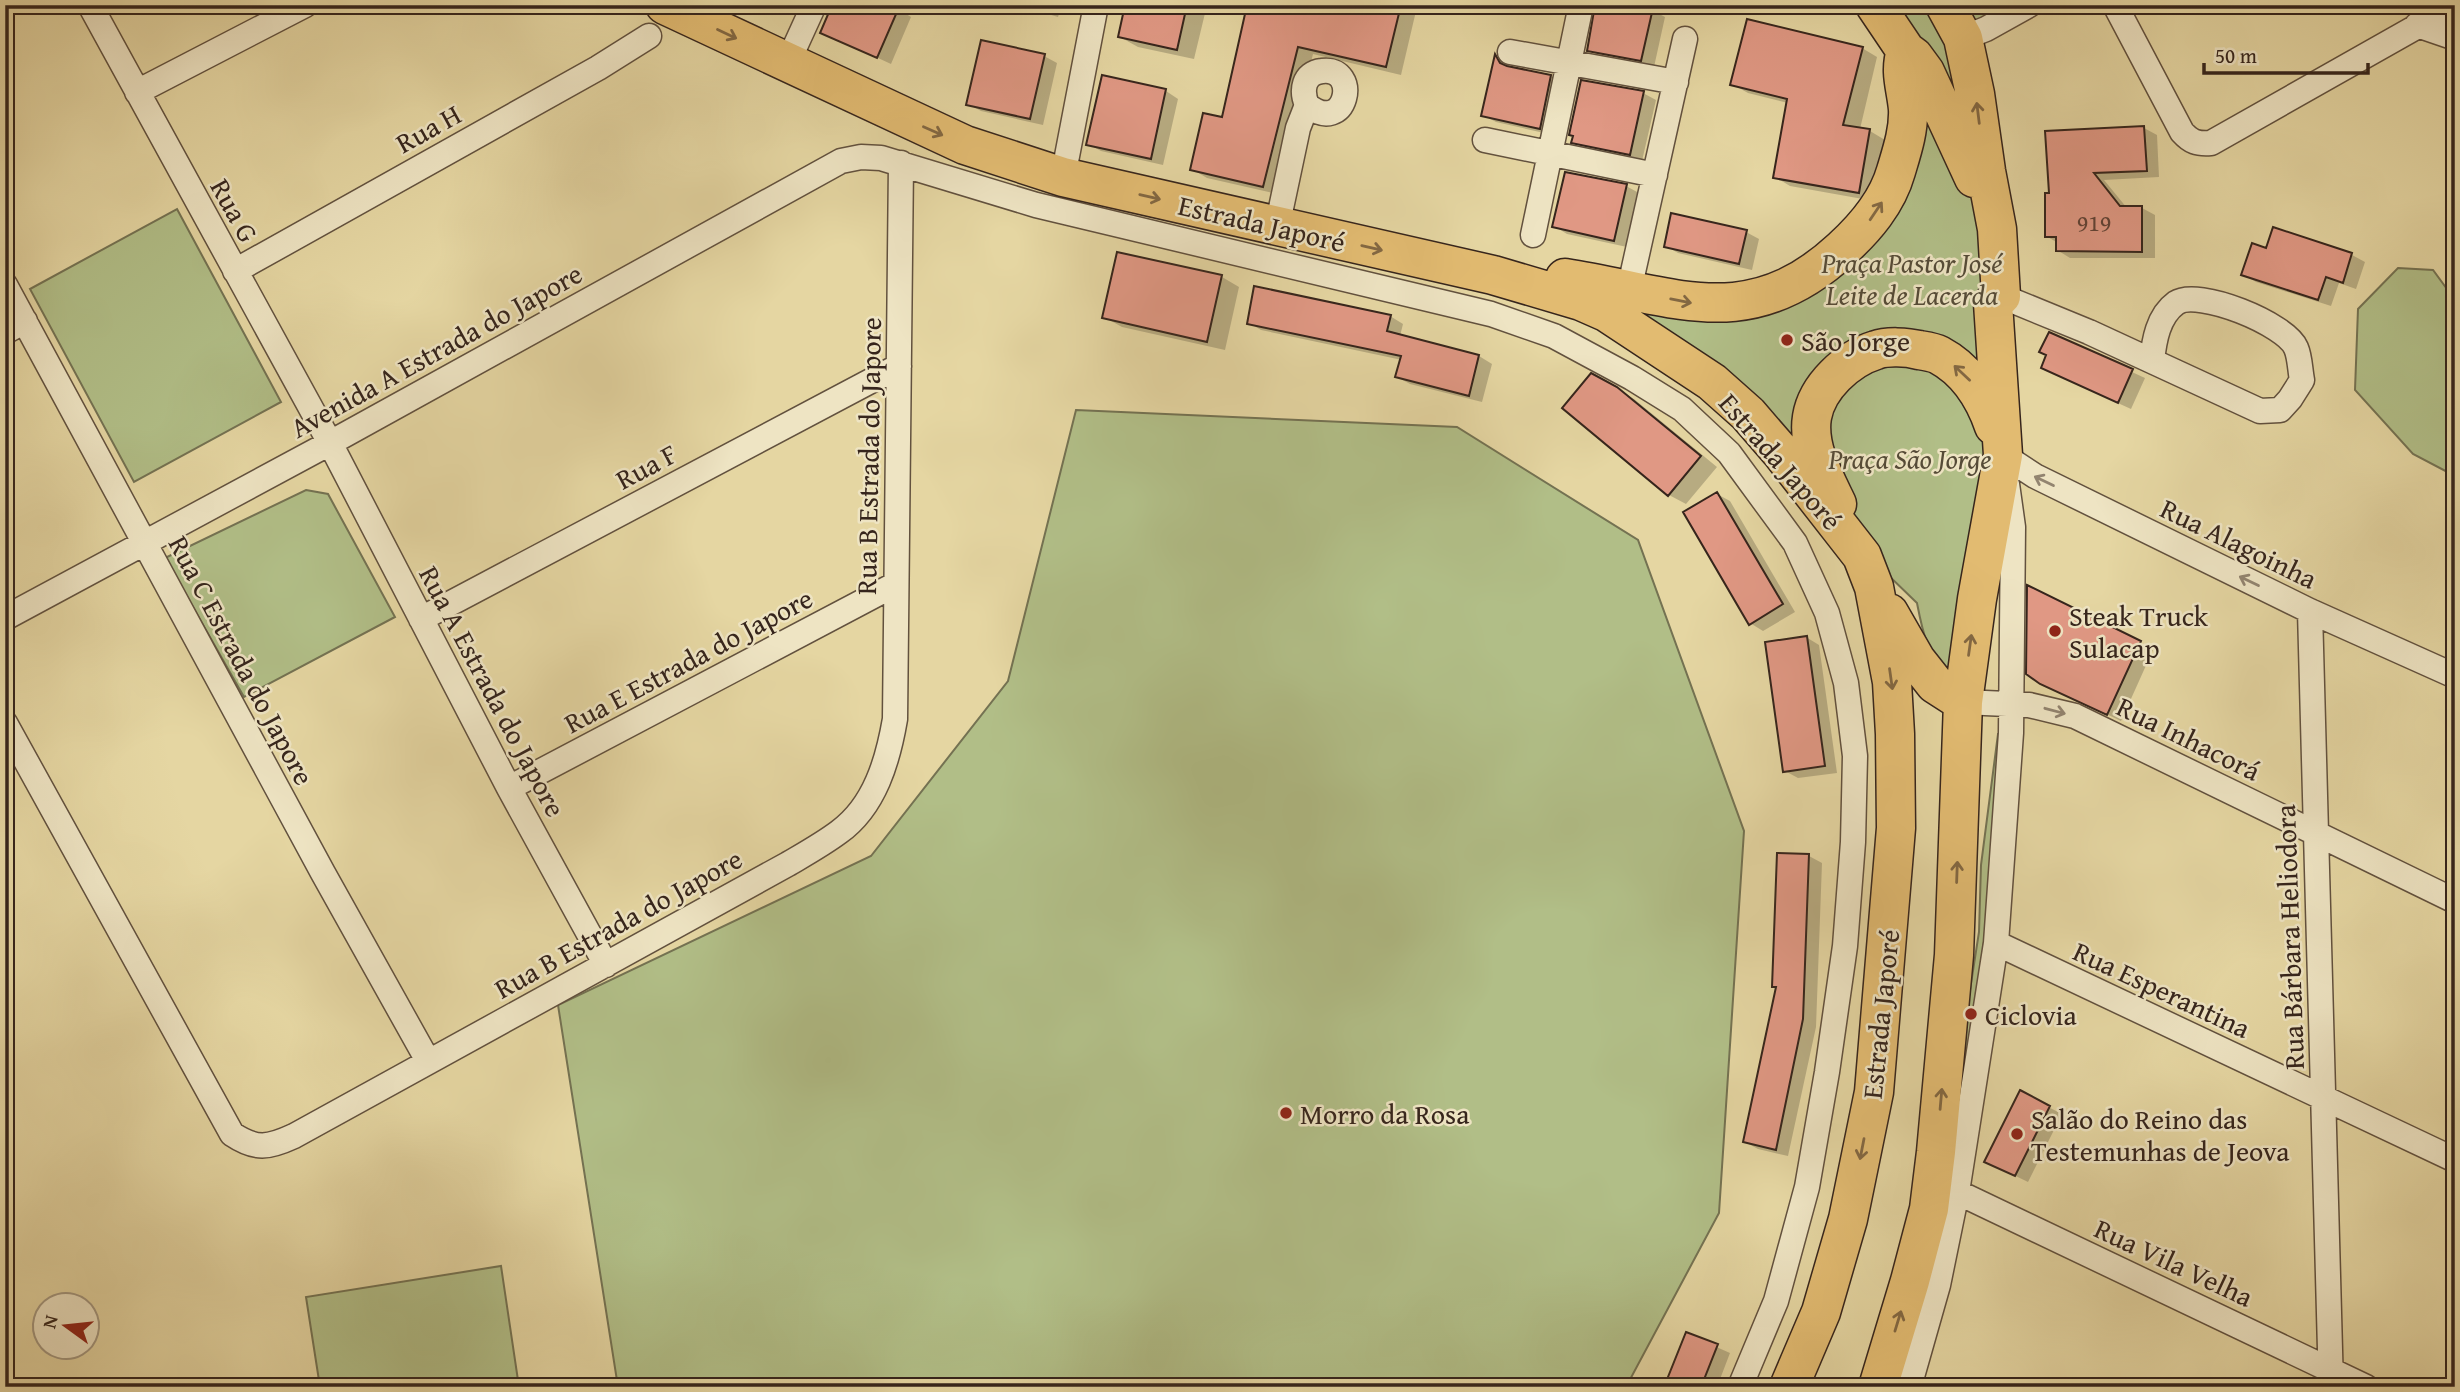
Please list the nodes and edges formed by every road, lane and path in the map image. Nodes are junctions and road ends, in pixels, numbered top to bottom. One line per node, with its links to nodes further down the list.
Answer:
1 (90, 5): 21 (street, Rua G)
2 (305, 5): 21 (street)
3 (814, 5): 18 (street)
4 (1096, 5): 27 (street)
5 (1581, 5): 19 (street)
6 (1875, 5): 16 (main road)
7 (1945, 5): 14 (main road)
8 (2029, 5): 14 (street)
9 (2115, 5): 12 (street)
10 (2455, 5): 12 (street)
11 (657, 21): 18 (main road, Estrada Japoré, one-way to 18); 31 (street, Rua H)
12 (2417, 25): 15 (street)
13 (1685, 38): 20 (street)
14 (1963, 38): 29 (main road, one-way to 14)
15 (2455, 38)
16 (1906, 51): 29 (main road); 34 (main road, one-way to 16)
17 (1510, 52): 19 (street)
18 (788, 62): 27 (main road, Estrada Japoré, one-way to 27)
19 (1567, 63): 20 (street); 24 (street)
20 (1676, 82): 26 (street)
21 (136, 92): 31 (street, Rua G)
22 (1307, 105): 28 (street)
23 (1485, 140): 24 (street)
24 (1552, 153): 26 (street); 30 (street)
25 (901, 163): 38 (street, Rua B Estrada do Japore); 39 (street, Avenida A Estrada do Japore); 61 (street, Avenida A Estrada do Japore)
26 (1655, 175): 34 (street)
27 (1063, 177): 28 (main road, Estrada Japoré, one-way to 28)
28 (1277, 227): 32 (main road, Estrada Japoré, one-way to 32)
29 (1997, 229): 35 (main road)
30 (1533, 235)
31 (236, 271): 39 (street, Rua G)
32 (1493, 275): 34 (main road); 42 (main road, Estrada Japoré)
33 (5, 285): 36 (street, Rua C Estrada do Japore)
34 (1629, 290)
35 (2001, 296): 37 (street); 40 (main road)
36 (15, 327): 41 (street, Rua C Estrada do Japore)
37 (2152, 361): 37 (street)
38 (899, 366): 43 (street, Rua B Estrada do Japore); 46 (street, Rua F)
39 (330, 443): 41 (street, Avenida A Estrada do Japore); 46 (street, Rua A Estrada do Japore)
40 (2003, 455): 42 (main road, one-way to 42); 44 (street, Rua Alagoinha, one-way to 40); 48 (main road, one-way to 40); 49 (street)
41 (145, 543): 45 (street, Avenida A Estrada do Japore); 56 (street, Rua C Estrada do Japore)
42 (1868, 572): 48 (main road); 62 (main road, Estrada Japoré, one-way to 62)
43 (896, 584): 51 (street, Rua E Estrada do Japore); 55 (street, Rua B Estrada do Japore)
44 (2310, 611): 47 (street, Rua Alagoinha); 52 (street, Rua Bárbara Heliodora)
45 (5, 618)
46 (421, 619): 51 (street, Rua A Estrada do Japore)
47 (2455, 676)
48 (1963, 702): 49 (street, Rua Inhacorá); 63 (main road, one-way to 48)
49 (2011, 705): 52 (street, Rua Inhacorá, one-way to 52); 54 (street)
50 (5, 723): 56 (street, Rua B Estrada do Japore)
51 (509, 788): 55 (street, Rua A Estrada do Japore)
52 (2315, 832): 53 (street, Rua Inhacorá); 57 (street, Rua Bárbara Heliodora)
53 (2455, 901)
54 (1996, 943): 57 (street, Rua Esperantina); 59 (street)
55 (606, 964): 56 (street, Rua B Estrada do Japore)
56 (428, 1061)
57 (2323, 1097): 58 (street, Rua Esperantina); 60 (street, Rua Bárbara Heliodora)
58 (2455, 1160)
59 (1957, 1192): 60 (street, Rua Vila Velha); 64 (street)
60 (2331, 1378): 65 (street, Rua Vila Velha)
61 (1741, 1387)
62 (1790, 1387)
63 (1878, 1387)
64 (1909, 1387)
65 (2366, 1387)

